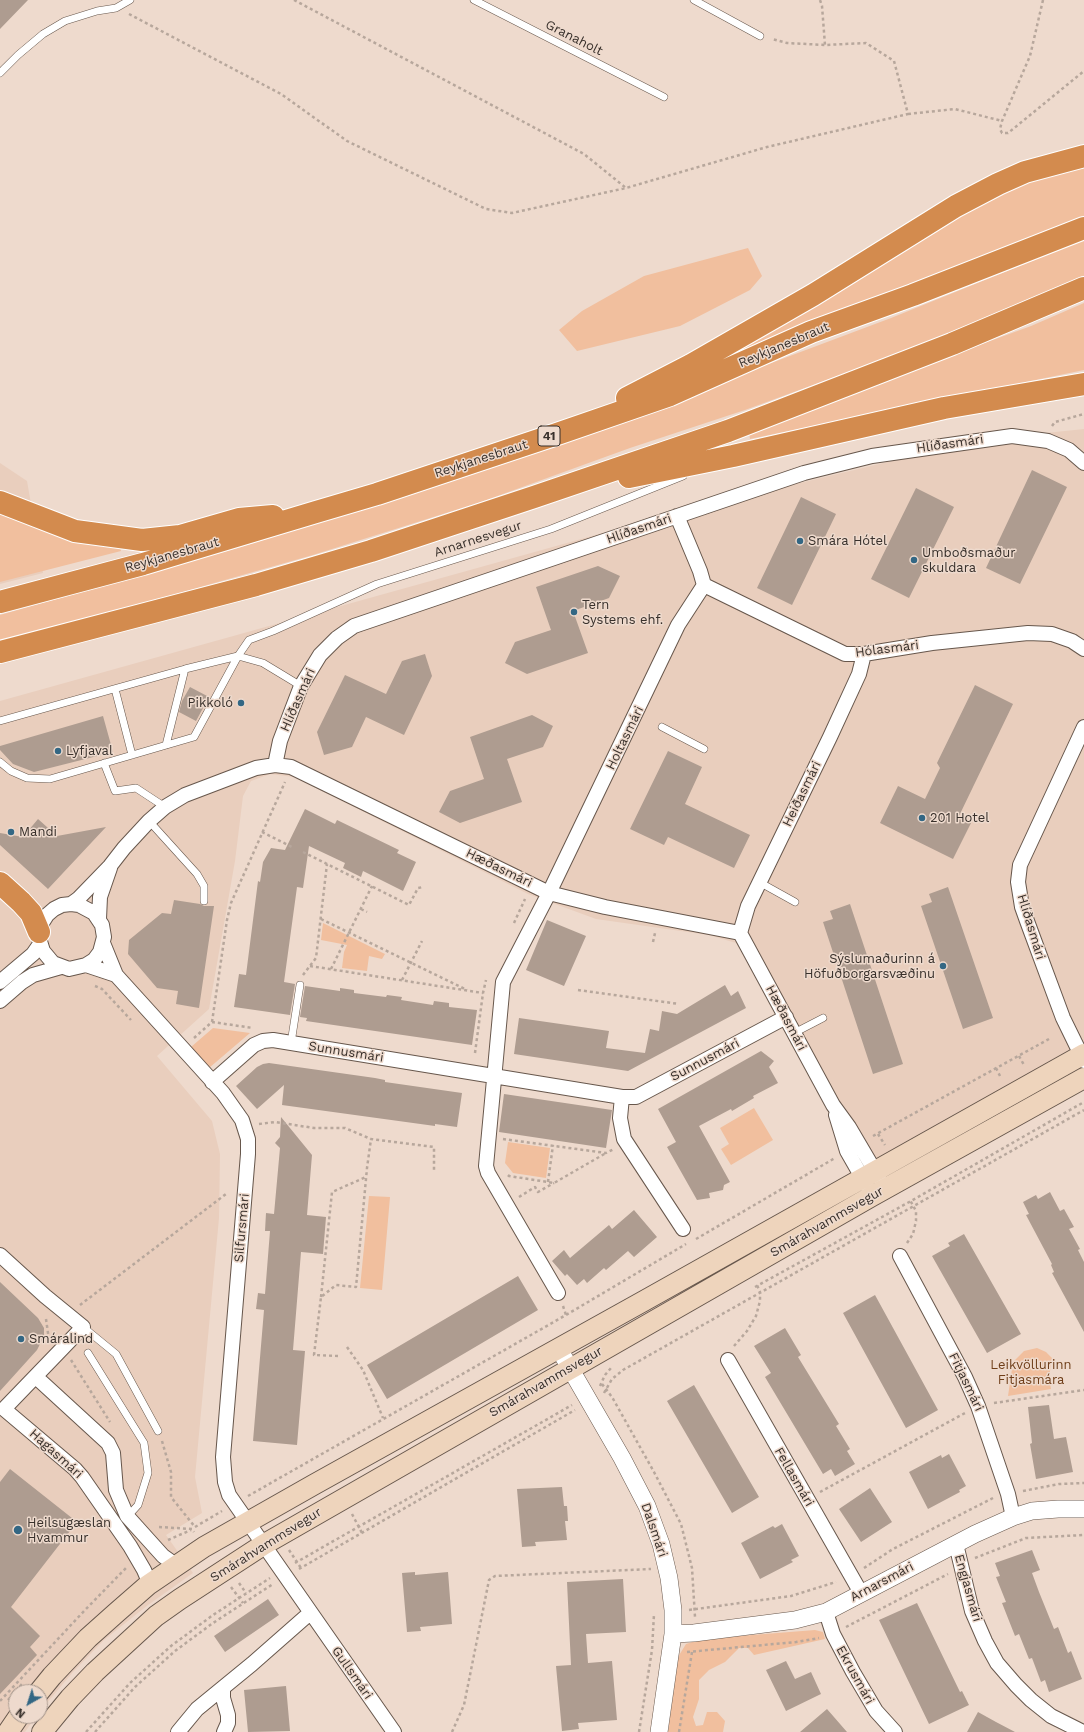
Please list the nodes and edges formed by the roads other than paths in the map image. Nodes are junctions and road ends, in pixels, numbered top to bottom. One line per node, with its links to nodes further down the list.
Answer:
1 (130, 0): 5 (lane)
2 (474, 0): 6 (lane, Granaholt)
3 (694, 0): 4 (lane)
4 (760, 36)
5 (0, 73)
6 (664, 97)
7 (1084, 156): 11 (highway)
8 (1084, 228): 11 (highway, Reykjanesbraut / 41)
9 (1084, 288): 14 (highway)
10 (1084, 384): 12 (highway)
11 (557, 434): 16 (highway, Reykjanesbraut / 41)
12 (734, 456): 14 (highway); 23 (lane, Arnarnesvegur)
13 (1084, 463): 17 (street, Hlíðasmári)
14 (534, 497): 21 (highway)
15 (0, 502): 16 (highway)
16 (316, 512): 19 (highway, Reykjanesbraut / 41)
17 (677, 516): 18 (street); 25 (street, Hlíðasmári)
18 (704, 585): 22 (street, Hólasmári); 41 (street, Holtasmári)
19 (0, 602)
20 (1084, 649): 22 (street, Hólasmári)
21 (0, 652)
22 (864, 654): 39 (street, Heiðasmári)
23 (238, 656): 24 (lane); 25 (lane); 30 (lane, Arnarnesvegur)
24 (185, 669): 26 (lane); 30 (lane)
25 (301, 686): 35 (street, Hlíðasmári)
26 (115, 689): 27 (lane); 32 (lane)
27 (0, 721)
28 (662, 727): 31 (lane)
29 (1084, 727): 59 (street, Hlíðasmári)
30 (166, 745): 32 (lane, Arnarnesvegur)
31 (704, 748)
32 (132, 755): 34 (lane, Arnarnesvegur)
33 (0, 762): 34 (lane, Arnarnesvegur)
34 (104, 763): 36 (lane)
35 (275, 765): 36 (street, Hæðasmári); 41 (street, Hæðasmári)
36 (165, 807): 37 (street, Hæðasmári)
37 (149, 821): 38 (street, Hæðasmári); 42 (lane)
38 (110, 866): 44 (street, Hæðasmári); 45 (street, Hæðasmári)
39 (759, 882): 43 (lane); 46 (street, Heiðasmári)
40 (0, 883): 47 (highway)
41 (549, 893): 46 (street, Hæðasmári); 60 (street)
42 (204, 900)
43 (795, 902)
44 (71, 904): 45 (street); 47 (street)
45 (99, 919): 48 (street)
46 (740, 933): 55 (street, Hæðasmári)
47 (40, 938): 50 (street); 52 (street)
48 (103, 944): 49 (street); 51 (street, Silfursmári)
49 (86, 965): 50 (street); 51 (street, Silfursmári)
50 (61, 967): 54 (street)
51 (116, 975): 62 (street, Silfursmári)
52 (0, 982)
53 (300, 985): 58 (lane)
54 (0, 1001)
55 (786, 1017): 57 (street, Hæðasmári); 63 (street, Sunnusmári)
56 (823, 1018): 57 (lane)
57 (794, 1032): 64 (street, Hæðasmári)
58 (291, 1043): 60 (street, Sunnusmári); 62 (street, Sunnusmári)
59 (1083, 1057): 64 (main road, Smárahvammsvegur)
60 (494, 1076): 63 (street, Sunnusmári); 69 (street)
61 (1084, 1078): 65 (main road, Smárahvammsvegur)
62 (212, 1082): 80 (street, Silfursmári)
63 (622, 1097): 66 (street)
64 (869, 1174): 65 (street, Hæðasmári); 71 (main road, Smárahvammsvegur)
65 (879, 1192): 74 (main road, Smárahvammsvegur)
66 (683, 1229)
67 (0, 1255): 70 (street)
68 (900, 1256): 78 (street, Fitjasmári)
69 (558, 1293)
70 (83, 1327): 75 (street, Hagasmári); 76 (lane)
71 (559, 1349): 74 (street, Dalsmári); 80 (main road, Smárahvammsvegur)
72 (88, 1353): 79 (lane)
73 (728, 1360): 85 (street, Fellasmári)
74 (570, 1369): 82 (main road, Smárahvammsvegur); 88 (street, Dalsmári)
75 (36, 1377): 79 (street, Hagasmári); 79 (street, Hagasmári)
76 (158, 1431)
77 (1084, 1509): 78 (street, Arnarsmári)
78 (1013, 1517): 81 (street, Arnarsmári)
79 (122, 1520): 83 (street, Hagasmári); 84 (street, Hagasmári)
80 (247, 1522): 82 (street, Gullsmári); 83 (main road, Smárahvammsvegur)
81 (956, 1544): 85 (street, Arnarsmári); 91 (street, Engjasmári)
82 (263, 1545): 87 (street, Gullsmári); 92 (main road, Smárahvammsvegur)
83 (177, 1566): 84 (main road, Smárahvammsvegur)
84 (148, 1585): 89 (main road, Smárahvammsvegur)
85 (861, 1593): 86 (street, Arnarsmári)
86 (826, 1612): 88 (street, Arnarsmári); 97 (street, Ekrusmári)
87 (310, 1613): 90 (street); 95 (street, Gullsmári)
88 (673, 1634): 96 (street, Dalsmári)
89 (46, 1684)
90 (223, 1688): 93 (street); 94 (street)
91 (1081, 1731)
92 (42, 1732)
93 (178, 1732)
94 (224, 1732)
95 (394, 1732)
96 (659, 1732)
97 (895, 1732)

